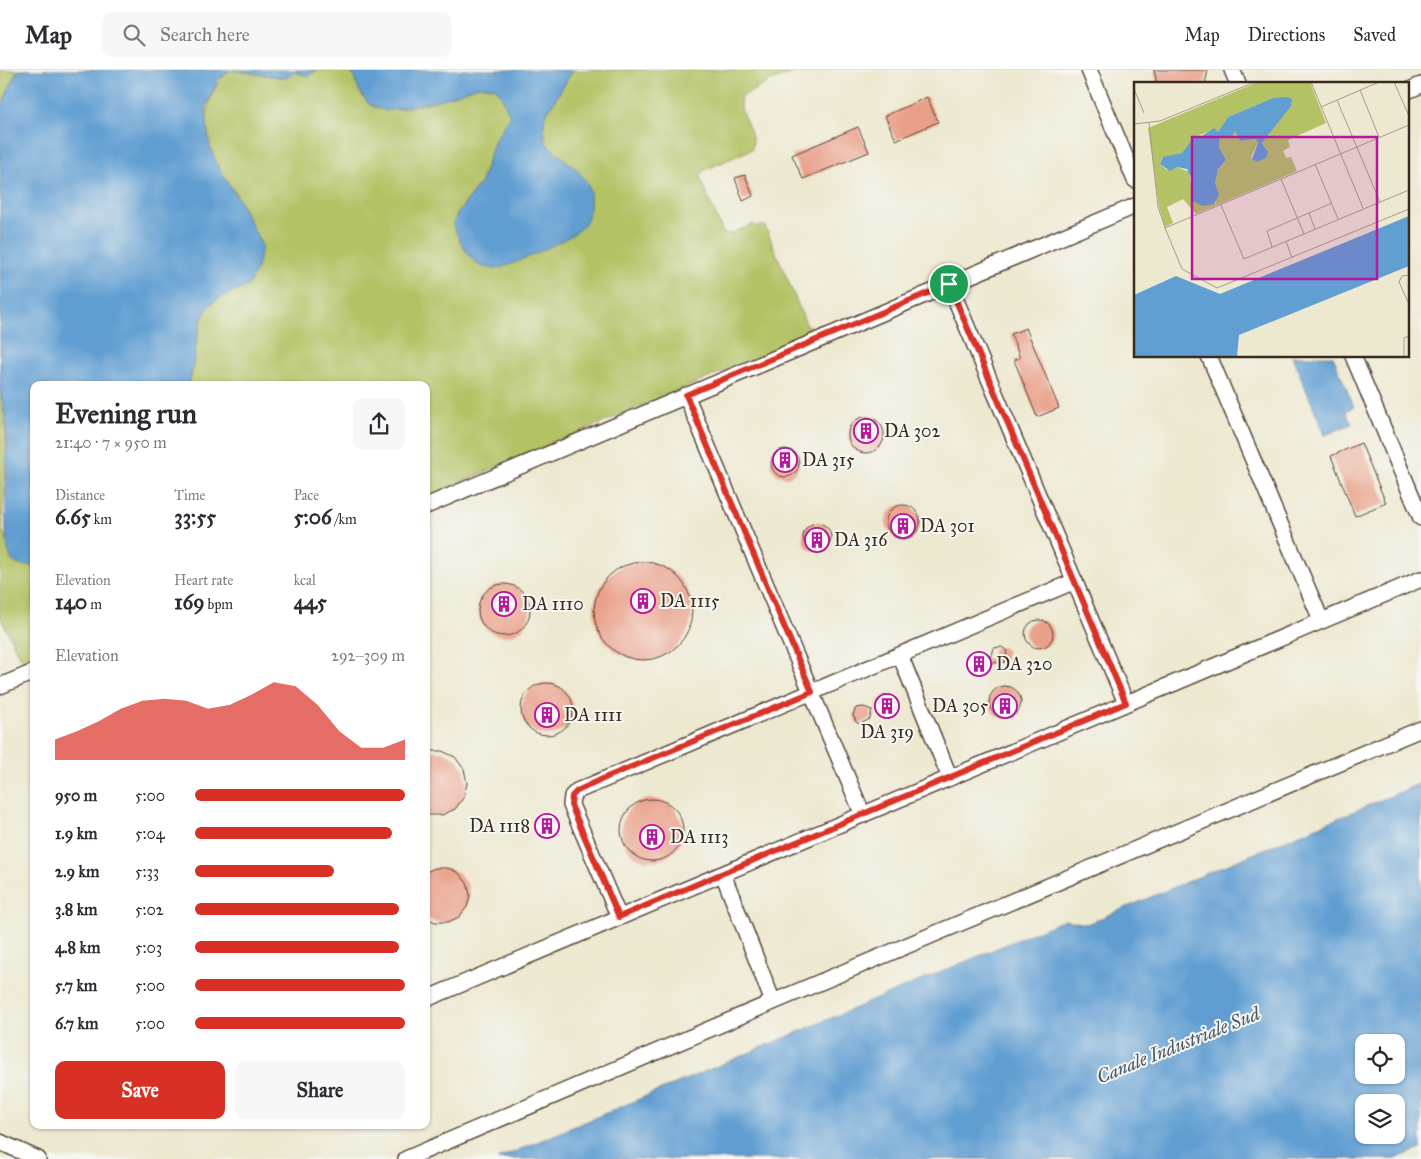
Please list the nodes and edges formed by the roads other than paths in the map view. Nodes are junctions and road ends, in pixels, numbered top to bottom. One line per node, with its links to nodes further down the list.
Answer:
1 (1089, 70): 6 (lane)
2 (1232, 70): 3 (lane)
3 (1237, 82)
4 (1421, 85): 5 (lane)
5 (1408, 91)
6 (1134, 178)
7 (1134, 206): 8 (lane)
8 (949, 284): 11 (lane); 15 (lane)
9 (1210, 358): 16 (lane)
10 (1354, 358): 13 (lane)
11 (686, 395): 12 (lane); 20 (lane)
12 (430, 504)
13 (1421, 518)
14 (1421, 579): 16 (lane)
15 (1075, 581): 17 (lane); 21 (lane)
16 (1320, 620): 21 (lane)
17 (900, 655): 20 (lane); 23 (lane)
18 (30, 674): 19 (lane)
19 (0, 686)
20 (812, 692): 24 (lane); 26 (lane)
21 (1126, 703): 23 (lane)
22 (1421, 729): 28 (lane)
23 (950, 778): 24 (lane)
24 (863, 815): 25 (lane)
25 (723, 874): 26 (lane); 28 (lane)
26 (619, 917): 27 (lane)
27 (430, 997)
28 (773, 1002): 31 (lane)
29 (0, 1142): 30 (lane)
30 (38, 1159)
31 (406, 1159)

